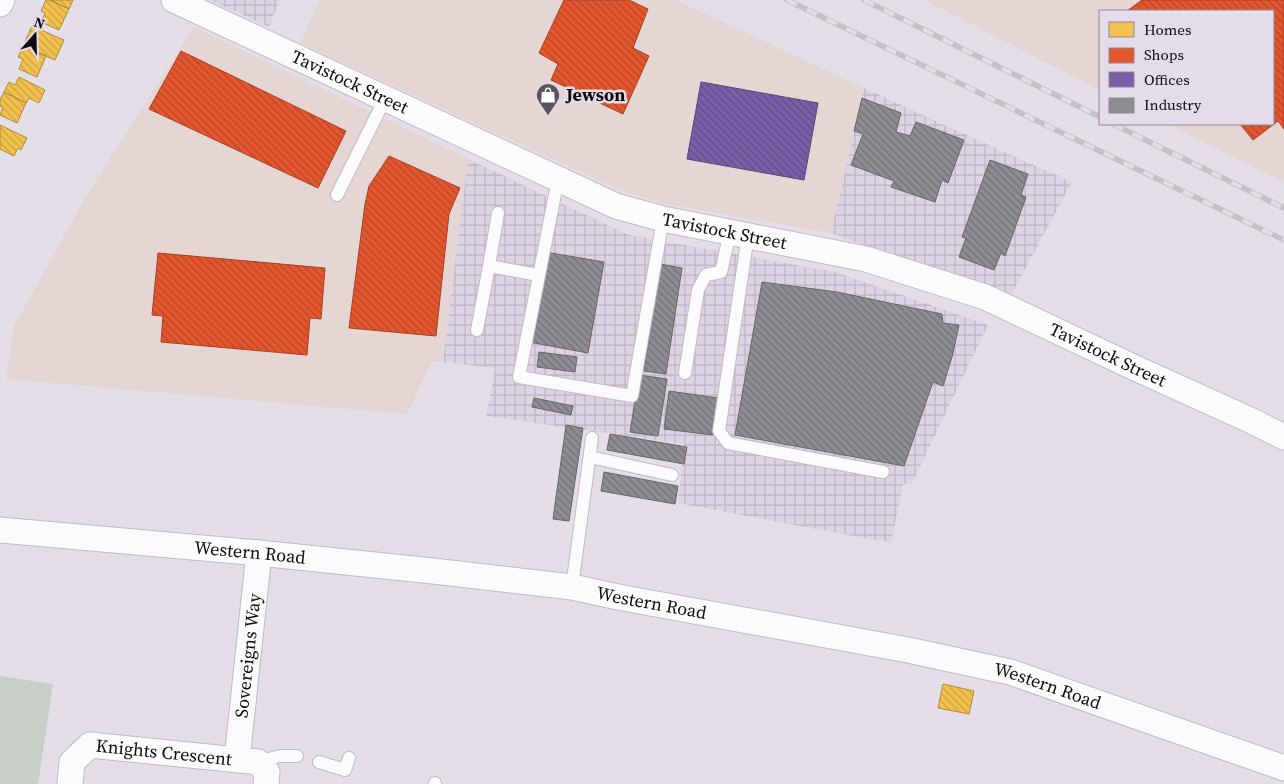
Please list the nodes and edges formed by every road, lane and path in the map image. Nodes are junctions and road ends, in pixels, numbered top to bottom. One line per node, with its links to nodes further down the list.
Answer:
1 (174, 0): 2 (street, Tavistock Street)
2 (384, 99): 3 (street, Tavistock Street); 4 (lane)
3 (558, 179): 6 (street, Tavistock Street); 9 (lane)
4 (337, 194)
5 (498, 213): 8 (lane)
6 (663, 219): 7 (street, Tavistock Street); 9 (lane)
7 (739, 233): 11 (lane); 12 (street, Tavistock Street); 15 (lane)
8 (489, 266): 9 (lane); 10 (lane)
9 (538, 275)
10 (477, 330)
11 (684, 373)
12 (1284, 436)
13 (592, 438): 14 (lane)
14 (590, 457): 16 (lane); 19 (lane)
15 (883, 472)
16 (672, 474)
17 (0, 530): 18 (street, Western Road)
18 (259, 553): 19 (street, Western Road); 23 (street, Sovereigns Way)
19 (572, 587): 24 (street, Western Road)
20 (297, 756): 23 (lane)
21 (349, 758): 22 (lane)
22 (319, 762)
23 (254, 768): 25 (street, Knights Crescent)
24 (1284, 768)
25 (70, 784)

